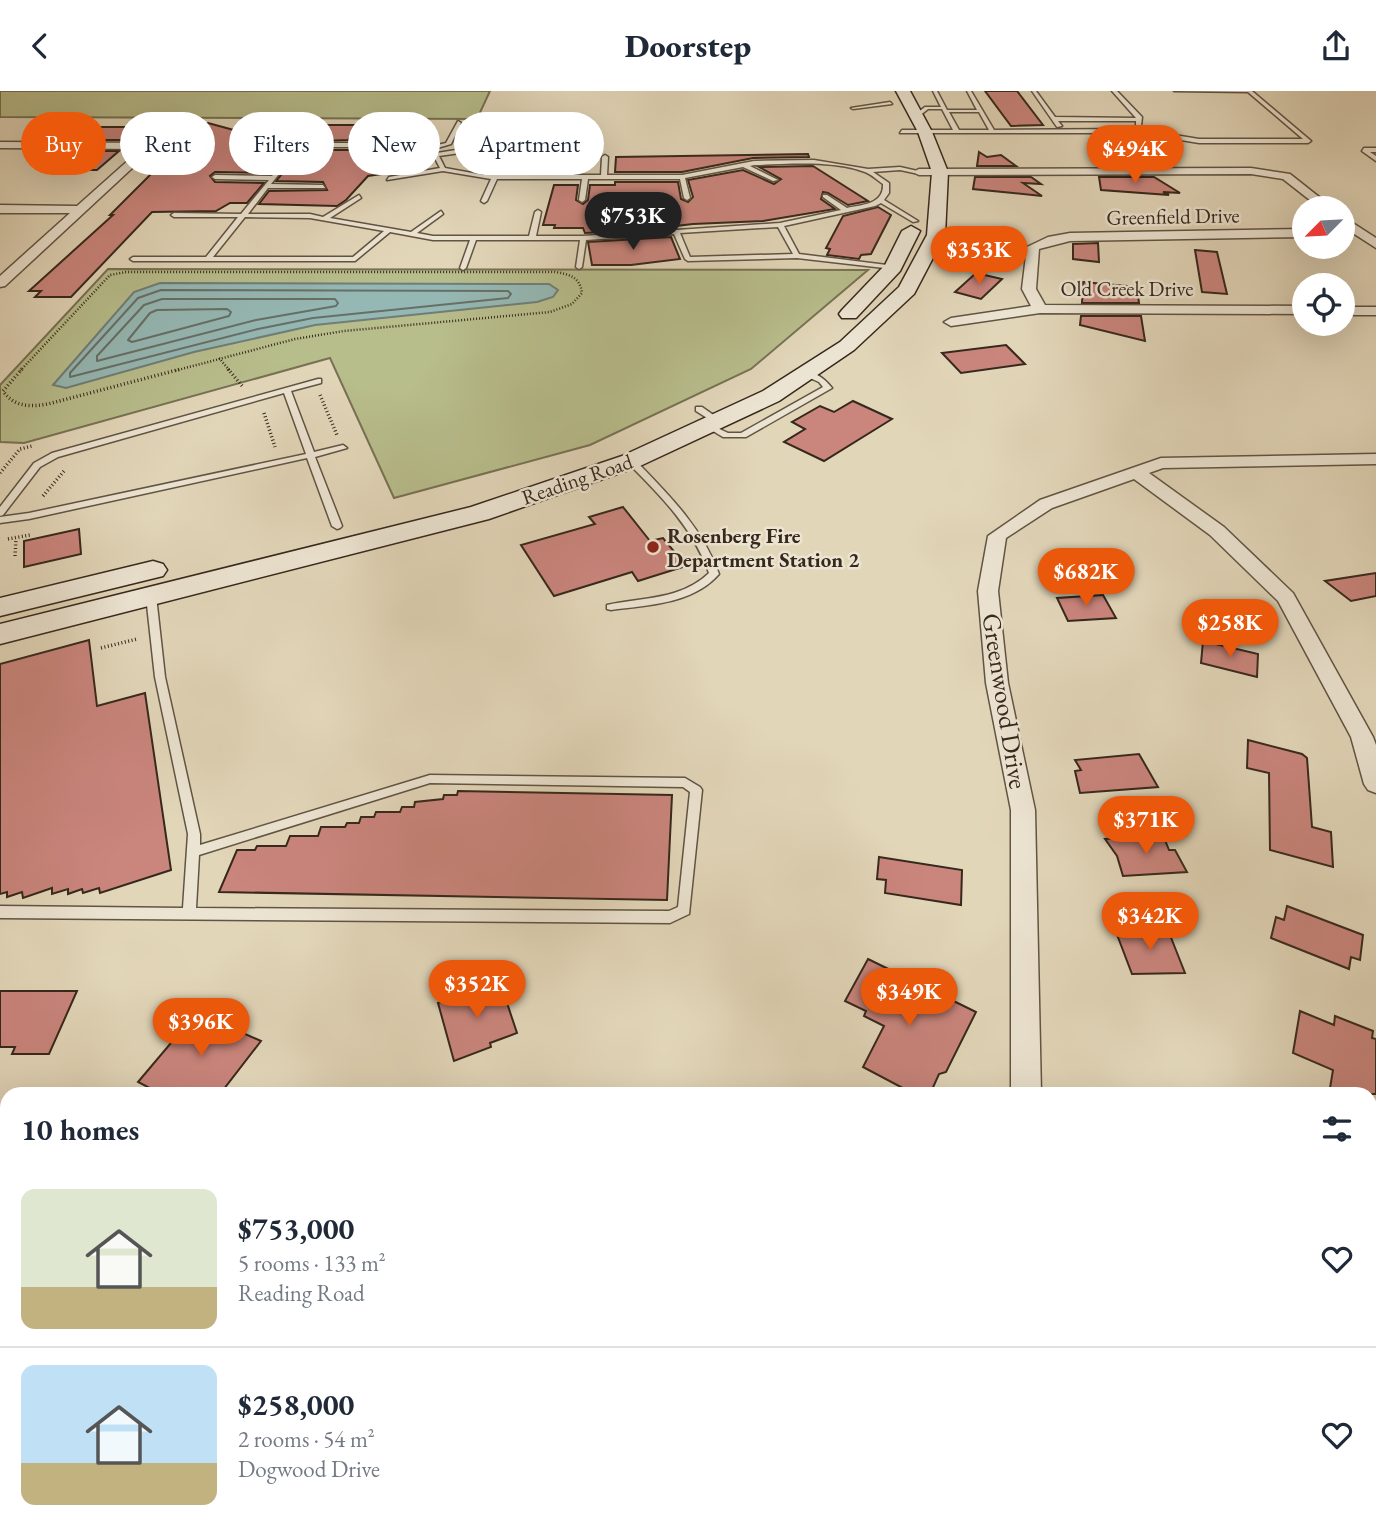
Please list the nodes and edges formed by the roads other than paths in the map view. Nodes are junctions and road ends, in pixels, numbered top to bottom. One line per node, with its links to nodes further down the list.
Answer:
1 (903, 91): 14 (main road, Reading Road)
2 (935, 91): 10 (lane)
3 (969, 91): 11 (lane)
4 (1034, 91): 12 (lane)
5 (1114, 91): 13 (lane)
6 (1176, 91): 7 (lane)
7 (1249, 91): 16 (lane)
8 (887, 97): 9 (lane); 14 (main road, Reading Road)
9 (853, 108)
10 (945, 109): 11 (lane); 14 (lane); 17 (lane)
11 (981, 111): 18 (lane)
12 (1054, 119): 13 (lane); 19 (lane)
13 (1138, 120): 16 (lane)
14 (915, 127): 17 (lane); 32 (main road, Reading Road)
15 (454, 131): 21 (lane)
16 (1138, 131): 19 (lane)
17 (957, 132): 18 (lane)
18 (993, 132): 19 (lane)
19 (1063, 132)
20 (0, 145): 54 (street)
21 (440, 146)
22 (1376, 150): 25 (lane)
23 (440, 154): 36 (lane)
24 (606, 157): 38 (lane)
25 (1376, 159)
26 (440, 163): 30 (lane)
27 (834, 163): 28 (lane); 29 (lane); 31 (lane)
28 (744, 164): 39 (lane); 43 (lane)
29 (885, 168): 31 (lane); 32 (lane)
30 (443, 169): 35 (lane); 42 (lane)
31 (868, 171): 41 (lane)
32 (929, 172): 41 (lane); 47 (street); 62 (main road, Reading Road); 88 (main road, Reading Road)
33 (275, 175): 40 (lane)
34 (215, 177): 40 (lane)
35 (495, 177): 36 (lane); 52 (lane)
36 (511, 177): 37 (lane)
37 (585, 177): 38 (lane); 50 (lane)
38 (604, 177): 39 (lane)
39 (682, 177): 49 (lane)
40 (273, 178): 44 (lane)
41 (880, 178): 51 (lane)
42 (389, 179)
43 (775, 180)
44 (266, 186): 45 (lane); 60 (lane)
45 (323, 187)
46 (825, 196): 55 (lane)
47 (1312, 196)
48 (359, 197): 61 (lane)
49 (687, 198)
50 (582, 200)
51 (880, 200): 55 (lane); 62 (lane)
52 (484, 201)
53 (0, 209): 54 (street)
54 (80, 210): 80 (street)
55 (846, 211): 63 (lane)
56 (538, 212): 71 (lane)
57 (441, 213): 69 (lane)
58 (642, 213): 68 (lane)
59 (174, 215): 60 (lane)
60 (243, 215): 61 (lane); 76 (lane)
61 (325, 218): 64 (lane)
62 (915, 221): 78 (main road, Reading Road)
63 (780, 225): 66 (lane); 74 (lane)
64 (388, 231): 69 (lane); 76 (lane)
65 (1357, 232): 73 (street)
66 (677, 233): 68 (lane); 74 (lane)
67 (1292, 233): 81 (street, Greenfield Drive)
68 (646, 235): 72 (lane)
69 (411, 236): 70 (lane)
70 (474, 238): 71 (lane); 79 (lane)
71 (532, 238): 72 (lane)
72 (583, 238): 77 (lane)
73 (1376, 244)
74 (797, 256): 78 (lane)
75 (133, 259): 76 (lane)
76 (208, 259)
77 (579, 267)
78 (893, 267): 88 (main road, Reading Road)
79 (463, 268)
80 (0, 283)
81 (1040, 309): 82 (street, Old Creek Drive); 85 (street, Old Creek Drive)
82 (1292, 310)
83 (1355, 311): 84 (street)
84 (1376, 311)
85 (951, 322)
86 (318, 381): 87 (lane)
87 (286, 389): 90 (lane); 94 (lane)
88 (708, 418): 92 (main road, Reading Road); 96 (main road, Reading Road)
89 (342, 448): 90 (lane)
90 (310, 455): 95 (lane); 96 (lane)
91 (1376, 459): 93 (street, Greenwood Drive)
92 (631, 461): 96 (main road, Reading Road); 101 (lane)
93 (1137, 473): 103 (street); 107 (street, Greenwood Drive)
94 (0, 513)
95 (0, 520)
96 (341, 536): 97 (main road, Reading Road); 99 (main road, Reading Road)
97 (256, 546)
98 (175, 565): 100 (main road)
99 (151, 596): 102 (main road, Reading Road); 104 (lane)
100 (0, 607)
101 (611, 607)
102 (0, 634)
103 (1376, 784)
104 (193, 852): 106 (lane); 106 (lane)
105 (0, 912): 106 (lane)
106 (189, 913)
107 (1026, 1087)

